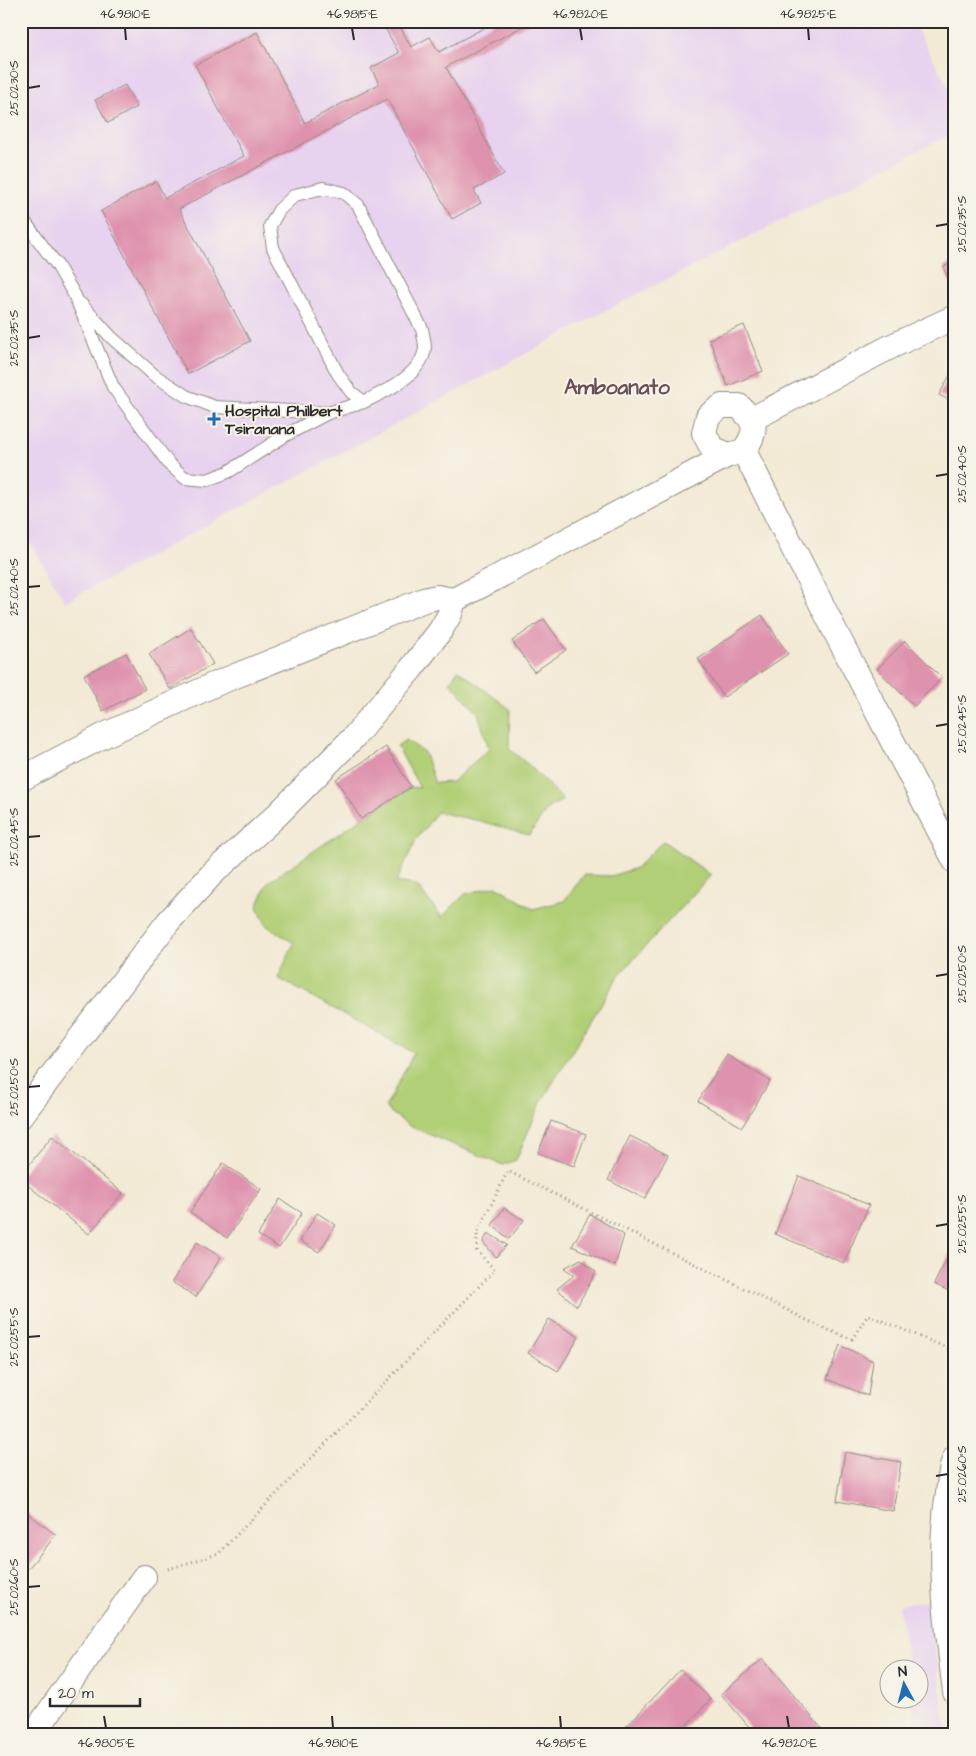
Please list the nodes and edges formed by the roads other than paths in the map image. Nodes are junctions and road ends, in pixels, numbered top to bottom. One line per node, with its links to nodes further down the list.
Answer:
1 (21, 217): 2 (lane)
2 (75, 296): 5 (lane); 5 (lane)
3 (955, 318): 6 (street)
4 (364, 402): 4 (lane); 5 (lane)
5 (328, 413)
6 (752, 419): 7 (street); 7 (street)
7 (736, 453): 8 (street); 10 (street)
8 (454, 600): 9 (street); 11 (street)
9 (21, 778)
10 (955, 861)
11 (21, 1116)
12 (955, 1458): 14 (street)
13 (144, 1577): 16 (street)
14 (949, 1593): 15 (street)
15 (955, 1692)
16 (33, 1735)

